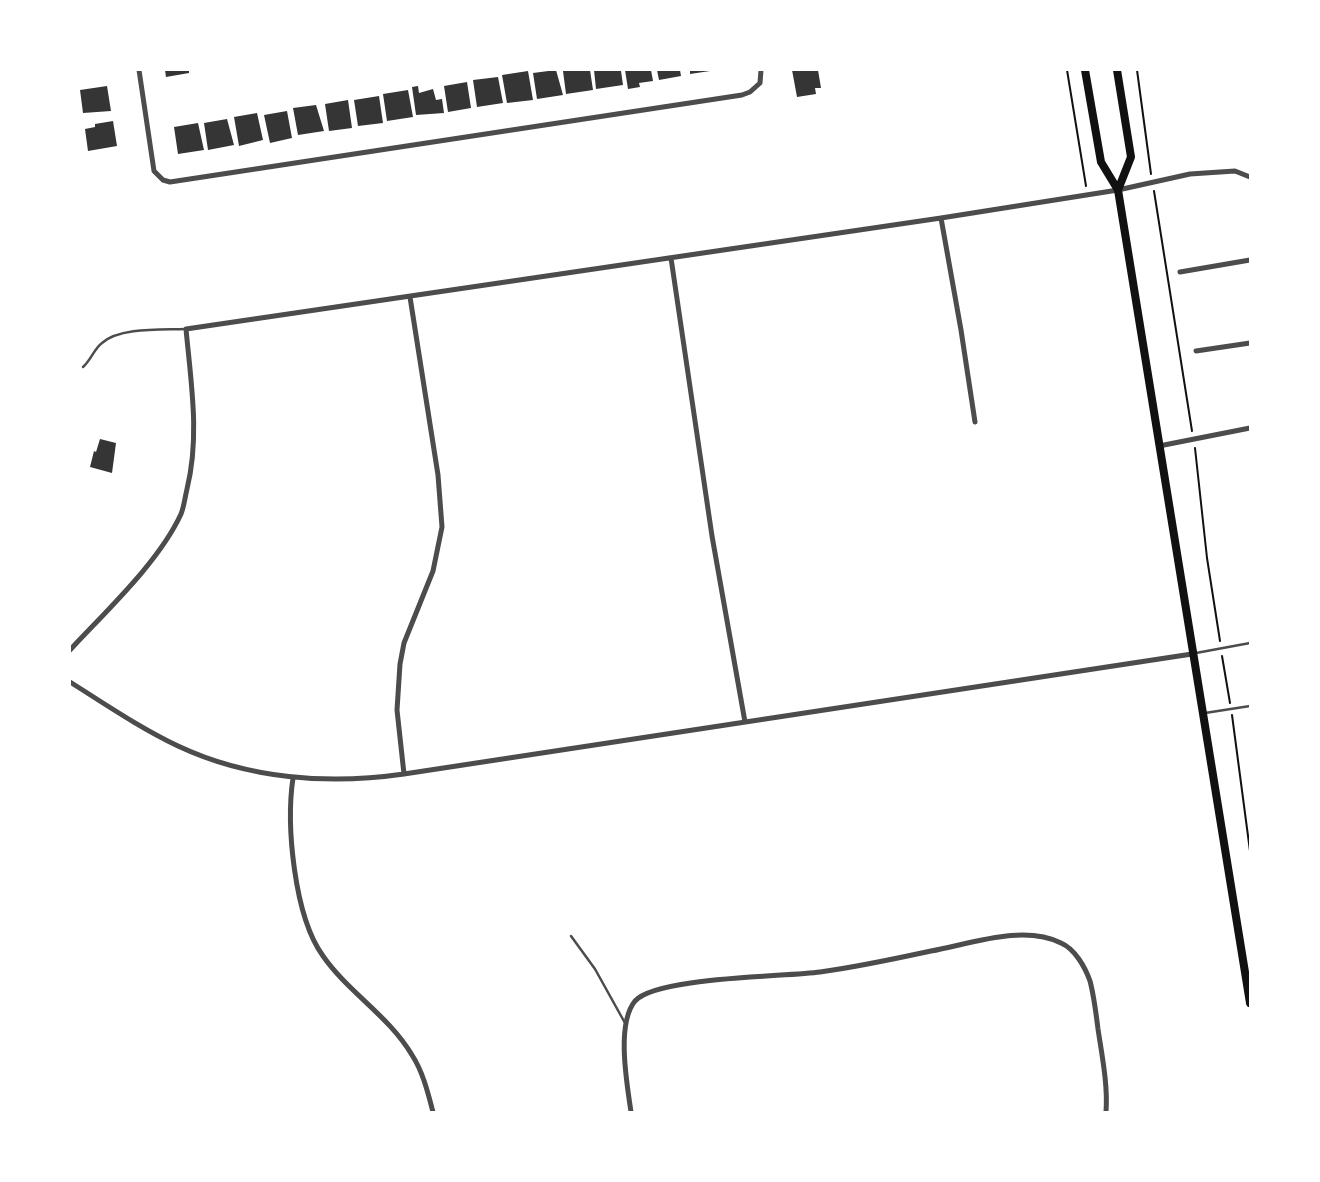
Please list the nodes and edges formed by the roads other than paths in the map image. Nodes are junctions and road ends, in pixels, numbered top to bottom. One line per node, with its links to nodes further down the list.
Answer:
1 (139, 70): 2 (street)
2 (760, 70)
3 (1085, 70): 6 (main road)
4 (1117, 70): 6 (main road)
5 (1250, 178): 6 (street)
6 (1118, 190): 7 (street); 18 (main road)
7 (941, 218): 8 (street); 16 (street)
8 (671, 258): 11 (street); 25 (street)
9 (1250, 260): 10 (street)
10 (1180, 272)
11 (410, 297): 12 (street); 26 (street)
12 (186, 330): 15 (lane); 20 (street)
13 (1250, 343): 14 (street)
14 (1196, 351)
15 (83, 367)
16 (975, 422)
17 (1250, 428): 18 (street)
18 (1159, 446): 21 (main road)
19 (1250, 643): 21 (lane)
20 (70, 650)
21 (1192, 654): 24 (main road); 25 (street)
22 (70, 682): 27 (street)
23 (1250, 706): 24 (lane)
24 (1202, 714): 29 (main road)
25 (745, 722): 26 (street)
26 (404, 774): 27 (street)
27 (293, 778): 31 (street)
28 (570, 936): 30 (lane)
29 (1250, 1003)
30 (627, 1027): 32 (street); 33 (street)
31 (433, 1112)
32 (631, 1112)
33 (1106, 1112)

